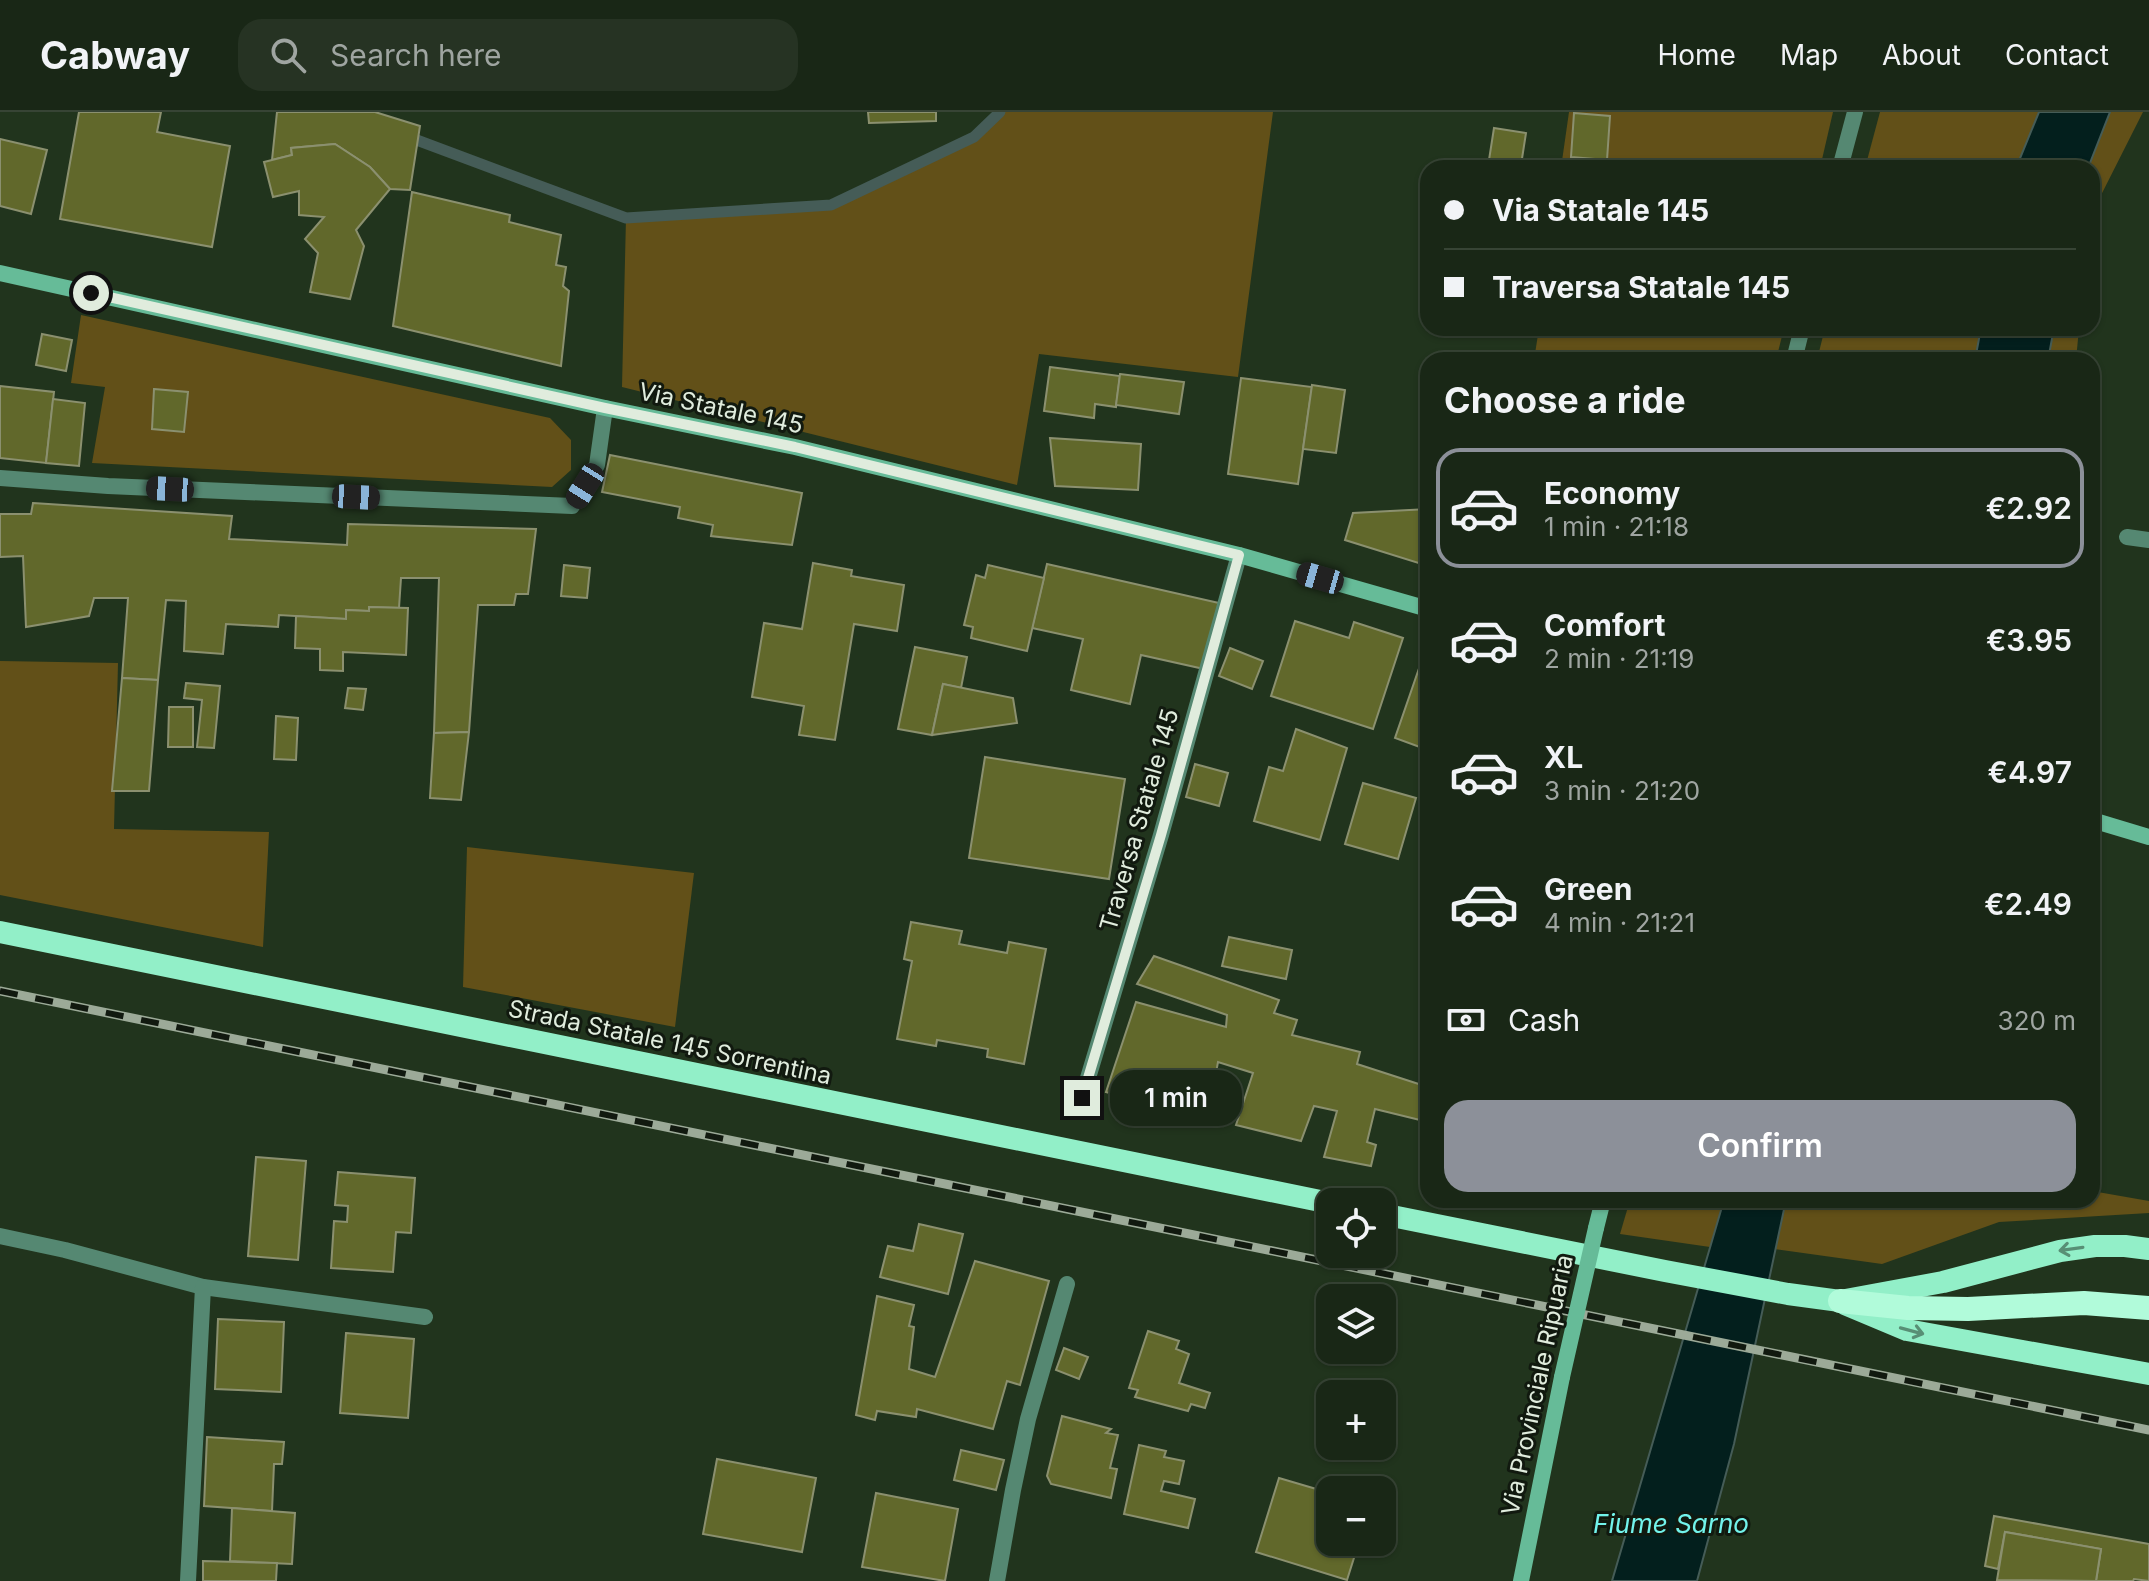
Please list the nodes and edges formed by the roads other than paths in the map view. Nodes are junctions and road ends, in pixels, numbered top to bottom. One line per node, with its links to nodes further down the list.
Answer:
1 (1855, 112): 2 (street)
2 (1842, 160)
3 (0, 273): 4 (main road, Via Statale 145)
4 (605, 408): 5 (street); 8 (main road, Via Statale 145)
5 (0, 478)
6 (2127, 537): 7 (street)
7 (2149, 540)
8 (1239, 555): 9 (main road, Via Statale 145); 13 (street, Traversa Statale 145)
9 (1420, 607)
10 (2100, 822): 11 (main road)
11 (2149, 837)
12 (0, 932): 14 (highway, Strada Statale 145 Sorrentina)
13 (1082, 1098)
14 (1316, 1200)
15 (1601, 1208): 27 (main road, Via Provinciale Ripuaria, bridge)
16 (1396, 1217): 21 (highway)
17 (0, 1236): 20 (street)
18 (2149, 1249): 21 (highway, one-way to 21)
19 (1067, 1284): 26 (street)
20 (203, 1287): 23 (street); 25 (street)
21 (1840, 1301): 22 (highway); 24 (highway, one-way to 24)
22 (2149, 1308)
23 (425, 1317)
24 (2149, 1374)
25 (188, 1581)
26 (997, 1581)
27 (1521, 1581)

